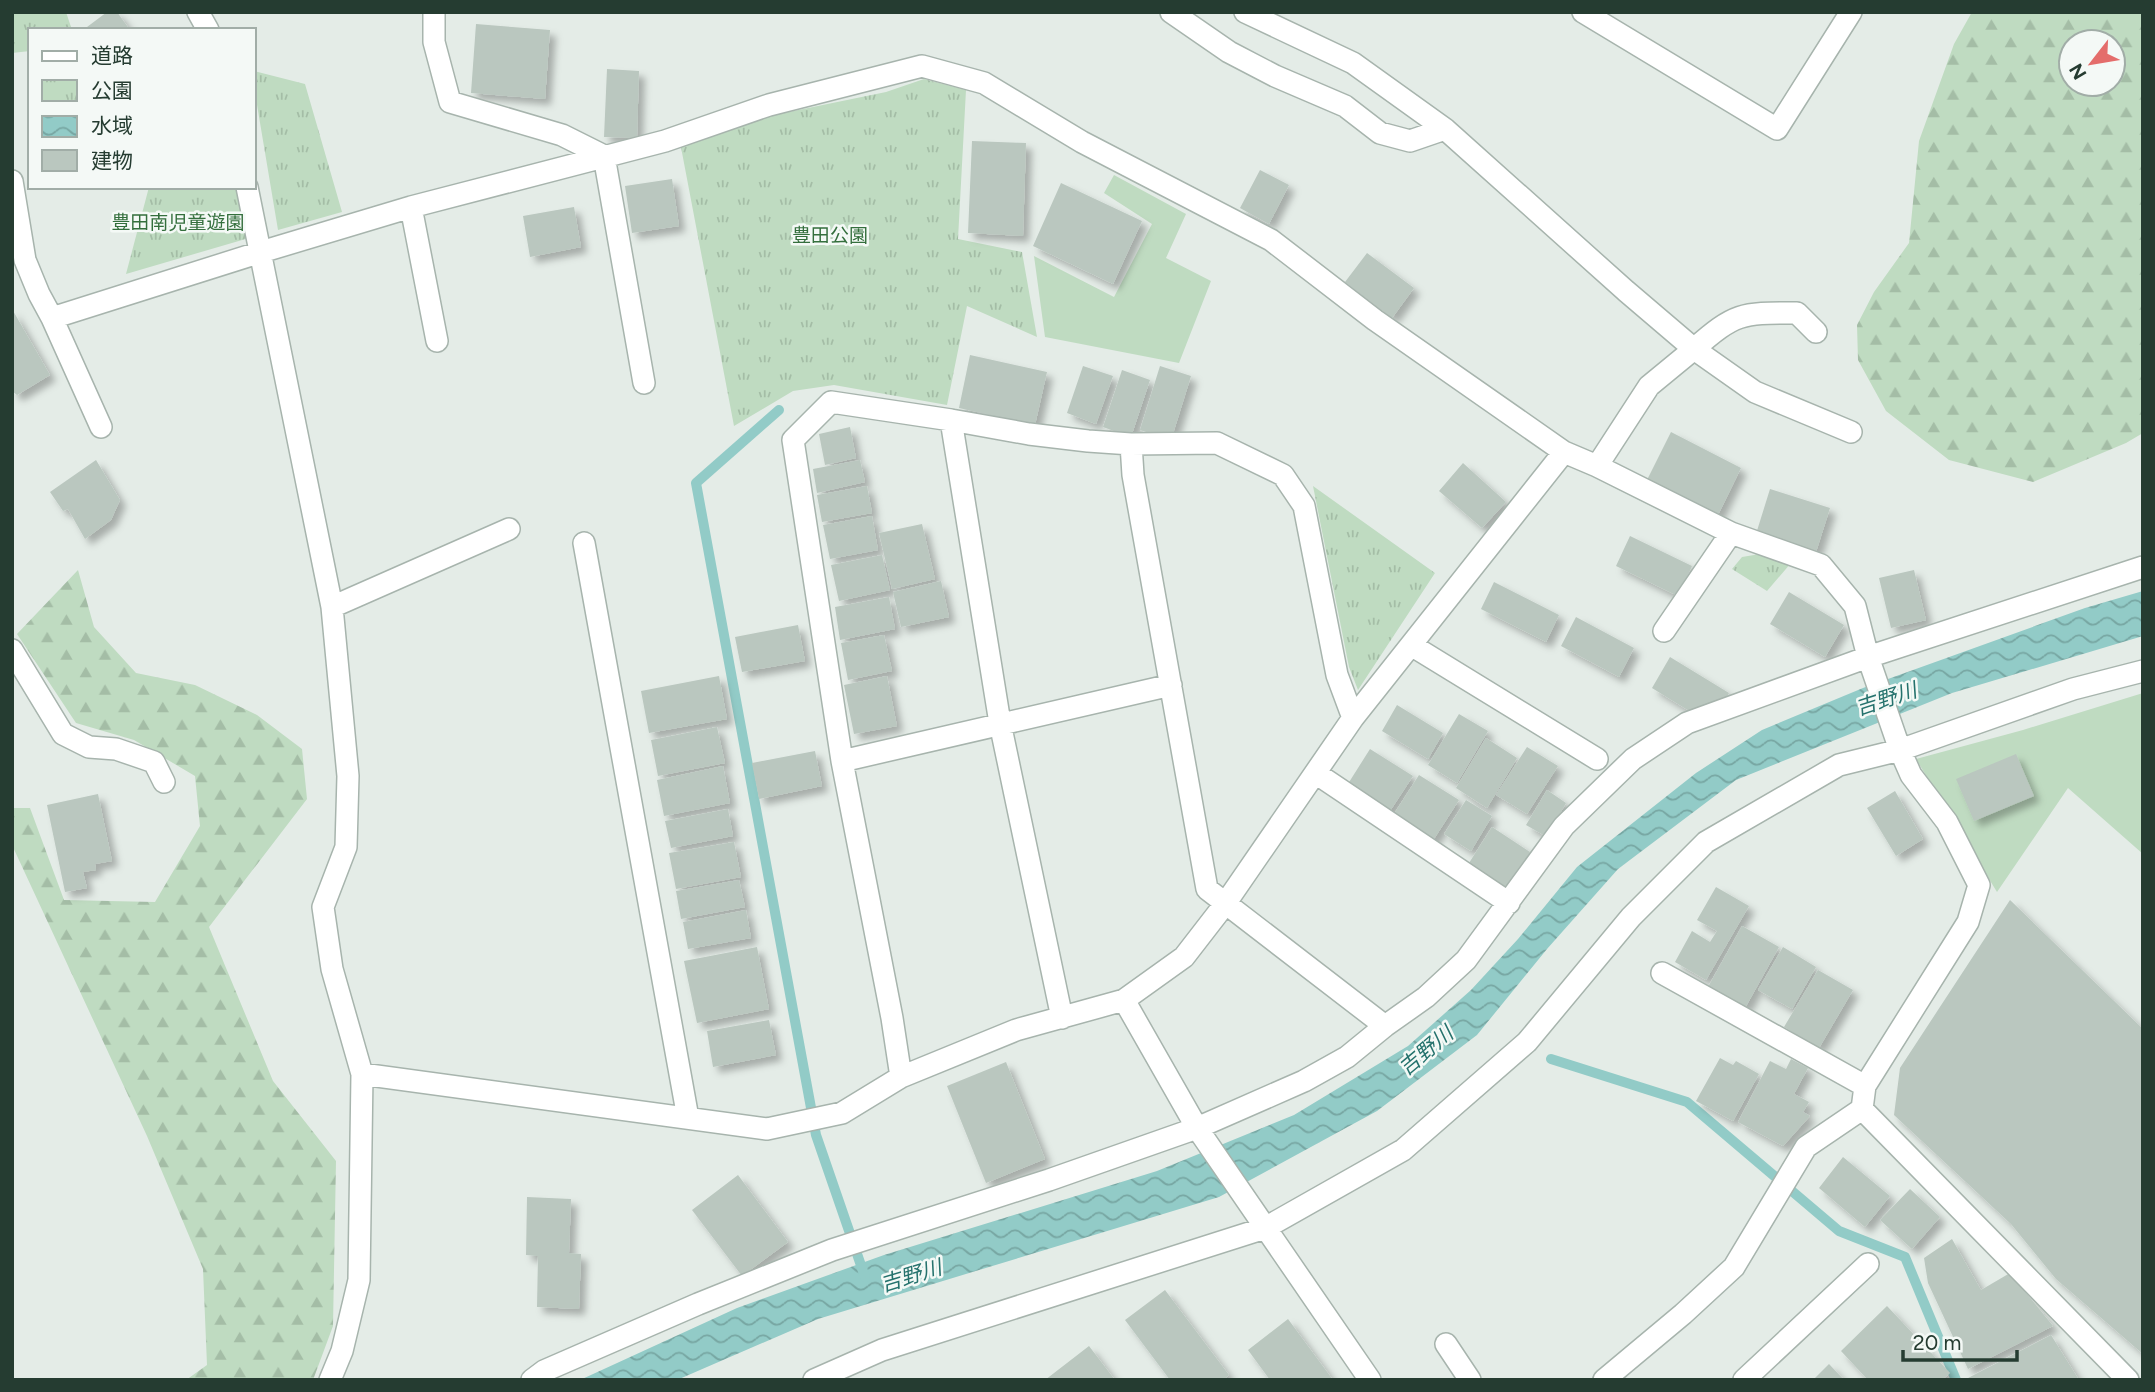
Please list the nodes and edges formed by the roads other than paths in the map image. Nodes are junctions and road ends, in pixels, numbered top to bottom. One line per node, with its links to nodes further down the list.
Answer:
1 (198, 12): 7 (street)
2 (434, 12): 9 (street)
3 (1171, 12): 8 (street)
4 (1245, 12): 8 (street)
5 (1583, 12): 6 (street)
6 (1851, 12)
7 (207, 28)
8 (1445, 130): 17 (street)
9 (604, 156): 12 (street); 18 (street); 23 (street)
10 (12, 181): 14 (street)
11 (247, 189): 13 (street)
12 (411, 207): 13 (street); 16 (street)
13 (261, 252): 14 (street); 29 (street)
14 (52, 318): 20 (street)
15 (1816, 332): 17 (street)
16 (437, 341)
17 (1694, 348): 21 (street); 24 (street)
18 (644, 383)
19 (951, 420): 22 (street); 37 (street); 40 (street)
20 (102, 427)
21 (1851, 432)
22 (1131, 444): 35 (street); 36 (street)
23 (1564, 452): 24 (street); 31 (street)
24 (1597, 466): 26 (street)
25 (509, 529): 29 (street)
26 (1731, 533): 30 (street); 33 (street)
27 (584, 543): 53 (street)
28 (2143, 567): 33 (street)
29 (332, 607): 49 (street)
30 (1664, 631)
31 (1411, 645): 36 (street); 39 (street)
32 (12, 650): 42 (street)
33 (1871, 664): 38 (street); 43 (street)
34 (2143, 671): 38 (street)
35 (1171, 685): 37 (street); 44 (street)
36 (1353, 718): 41 (street)
37 (1000, 723): 40 (street); 47 (street)
38 (1900, 750): 51 (street); 55 (street)
39 (1597, 759)
40 (842, 761): 50 (street)
41 (1317, 774): 43 (street); 44 (street)
42 (164, 782)
43 (1509, 903): 48 (street)
44 (1225, 904): 46 (street); 48 (street)
45 (1662, 973): 51 (street)
46 (1124, 1000): 47 (street); 54 (street)
47 (1062, 1017): 50 (street)
48 (1385, 1026): 54 (street)
49 (362, 1074): 53 (street); 58 (street)
50 (901, 1077): 53 (street)
51 (1865, 1086): 52 (street)
52 (1862, 1109): 63 (street); 65 (street)
53 (688, 1118)
54 (1203, 1136): 55 (street); 59 (street)
55 (1265, 1228): 60 (street); 61 (street)
56 (1868, 1264): 64 (street)
57 (1446, 1344): 62 (street)
58 (330, 1380)
59 (532, 1380)
60 (814, 1380)
61 (1370, 1380)
62 (1469, 1380)
63 (1604, 1380)
64 (1744, 1380)
65 (2128, 1380)

